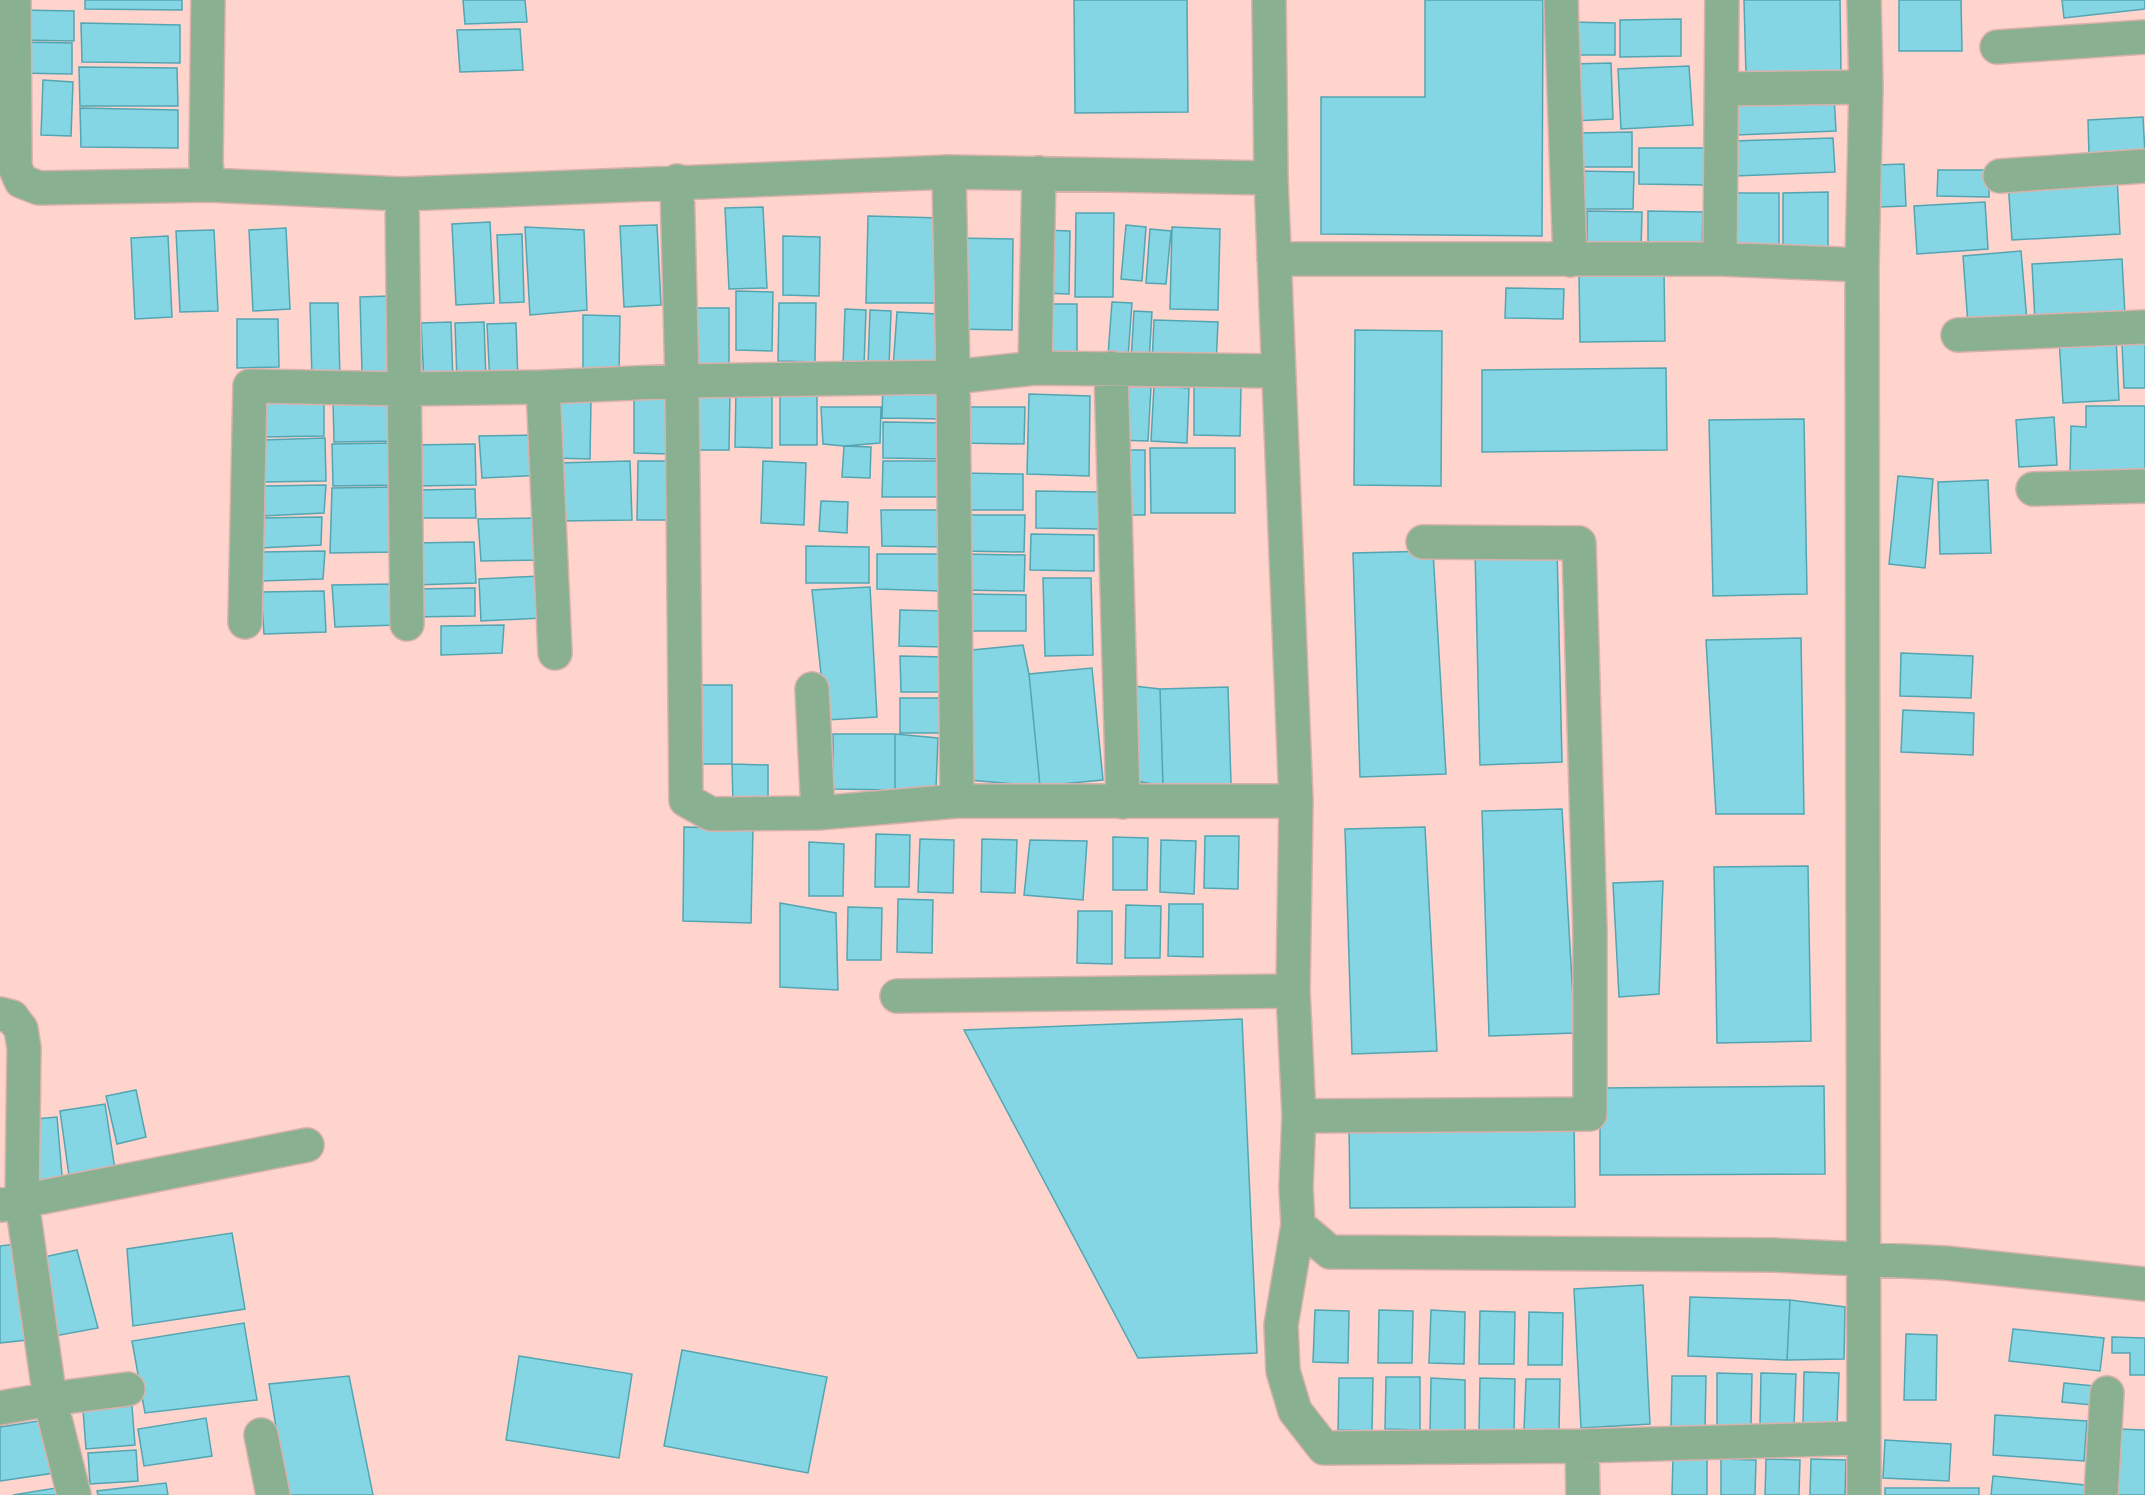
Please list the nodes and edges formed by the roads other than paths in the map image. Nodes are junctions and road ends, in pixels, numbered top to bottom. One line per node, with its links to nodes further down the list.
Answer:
1 (14, 0): 17 (street)
2 (208, 0): 17 (street)
3 (1269, 0): 15 (street)
4 (1561, 0): 21 (street)
5 (1722, 0): 10 (street)
6 (1864, 0): 9 (street)
7 (2145, 37): 8 (street)
8 (1997, 47)
9 (1866, 87): 10 (street); 22 (street)
10 (1723, 89): 20 (street)
11 (2145, 166): 14 (street)
12 (949, 172): 13 (street); 16 (street); 28 (street)
13 (1039, 173): 15 (street); 25 (street)
14 (2000, 176)
15 (1271, 178): 19 (street)
16 (677, 181): 18 (street); 29 (street)
17 (209, 185): 18 (street)
18 (402, 194): 31 (street)
19 (1274, 259): 21 (street); 27 (street)
20 (1720, 259): 21 (street); 22 (street)
21 (1570, 260)
22 (1862, 264): 50 (street)
23 (2145, 327): 24 (street)
24 (1958, 335)
25 (1035, 368): 26 (street); 28 (street)
26 (1111, 368): 27 (street); 41 (street)
27 (1278, 371): 40 (street)
28 (953, 377): 29 (street); 39 (street)
29 (682, 381): 30 (street); 42 (street)
30 (543, 387): 31 (street); 37 (street)
31 (404, 389): 35 (street); 36 (street)
32 (2145, 486): 33 (street)
33 (2033, 489)
34 (1423, 542): 46 (street)
35 (245, 622)
36 (407, 624)
37 (555, 653)
38 (812, 689): 42 (street)
39 (957, 801): 41 (street); 42 (street)
40 (1296, 801): 41 (street); 43 (street)
41 (1123, 802)
42 (819, 813)
43 (1293, 991): 44 (street); 46 (street)
44 (897, 996)
45 (0, 1014): 48 (street)
46 (1299, 1116): 49 (street)
47 (307, 1145): 48 (street)
48 (11, 1204): 54 (street)
49 (1298, 1225): 50 (street); 58 (street)
50 (1864, 1259): 51 (street); 57 (street)
51 (2145, 1284)
52 (129, 1389): 54 (street)
53 (2107, 1393): 63 (street)
54 (50, 1399): 55 (street); 59 (street)
55 (0, 1408)
56 (261, 1435): 60 (street)
57 (1864, 1438): 58 (street); 62 (street)
58 (1582, 1446): 61 (street)
59 (74, 1495)
60 (273, 1495)
61 (1583, 1495)
62 (1864, 1495)
63 (2101, 1495)

